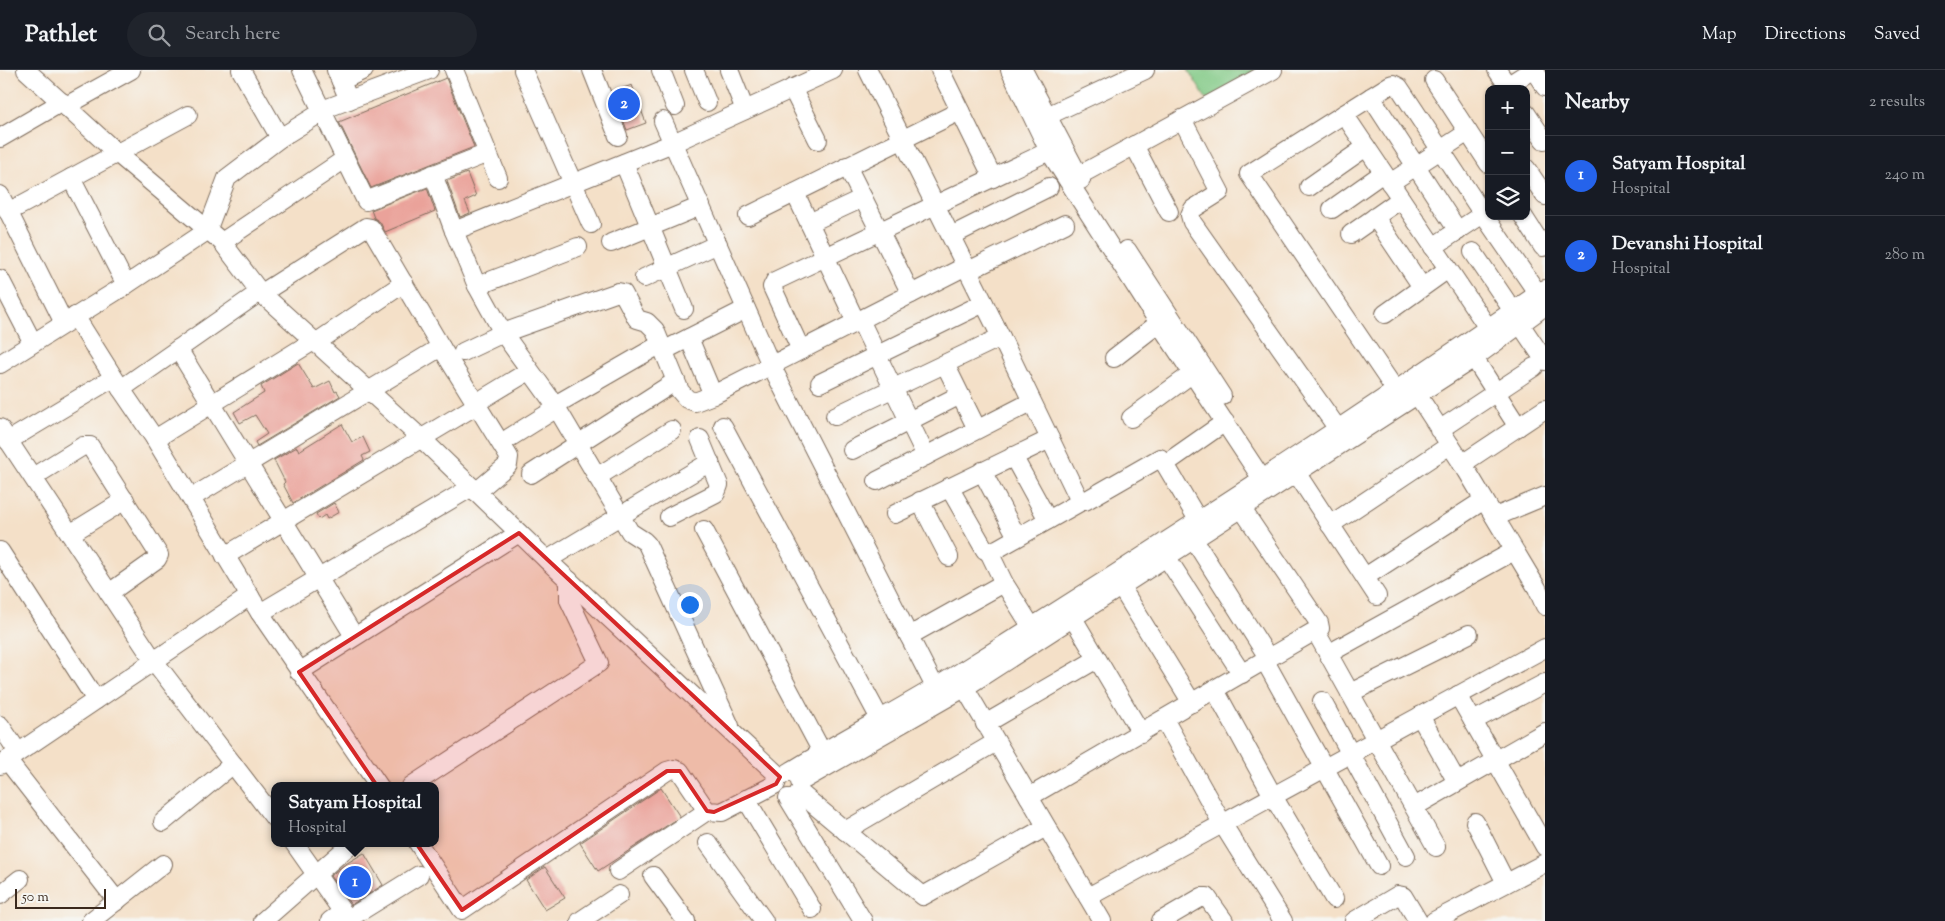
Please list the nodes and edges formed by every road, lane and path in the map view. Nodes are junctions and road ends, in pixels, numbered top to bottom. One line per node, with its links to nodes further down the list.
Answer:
1 (26, 70): 31 (street)
2 (131, 70): 31 (street)
3 (241, 70): 45 (street)
4 (302, 70): 34 (street)
5 (364, 70): 22 (street)
6 (429, 70): 29 (street)
7 (454, 70): 54 (street)
8 (523, 70): 68 (street)
9 (592, 70): 43 (street)
10 (661, 70): 32 (street)
11 (694, 70): 30 (street)
12 (729, 70): 33 (street)
13 (832, 70): 27 (street)
14 (940, 70): 35 (street)
15 (1010, 70): 52 (street)
16 (1023, 70): 38 (street)
17 (1144, 70): 38 (street)
18 (1273, 70): 39 (street)
19 (1497, 70): 24 (street)
20 (1533, 70): 25 (street); 26 (street)
21 (873, 72): 46 (street)
22 (338, 75): 29 (street)
23 (1434, 80): 42 (street)
24 (1508, 85)
25 (1512, 85)
26 (1545, 87)
27 (792, 88): 33 (street); 47 (street)
28 (1370, 97): 36 (street); 53 (street); 60 (street)
29 (349, 100): 34 (street)
30 (707, 102)
31 (64, 104): 44 (street); 55 (street)
32 (675, 106)
33 (745, 110): 49 (street)
34 (323, 111): 45 (street); 57 (street)
35 (960, 111): 46 (street); 66 (street)
36 (1344, 114): 51 (street); 149 (street)
37 (188, 115): 55 (street)
38 (1047, 116): 62 (street)
39 (1182, 119): 50 (street); 166 (street)
40 (1530, 119): 48 (street)
41 (664, 121): 49 (street)
42 (1468, 132): 53 (street); 56 (street)
43 (618, 136)
44 (0, 138)
45 (280, 138): 91 (street)
46 (902, 138): 59 (street); 76 (street)
47 (818, 140)
48 (1544, 140)
49 (673, 143): 58 (street); 77 (street)
50 (1134, 145): 62 (street); 81 (street)
51 (1366, 147): 67 (street); 70 (street)
52 (1050, 150): 66 (street); 124 (street)
53 (1440, 150): 60 (street); 79 (street)
54 (488, 153): 61 (street); 65 (street)
55 (118, 154): 64 (street); 91 (street)
56 (1485, 158)
57 (345, 159): 61 (street); 97 (street)
58 (624, 163): 68 (street); 90 (street)
59 (847, 166): 71 (street); 74 (street)
60 (1416, 166): 67 (street); 94 (street)
61 (433, 174): 92 (street)
62 (1078, 176): 190 (street)
63 (1533, 177): 73 (street)
64 (71, 178): 80 (street); 111 (street)
65 (498, 178)
66 (992, 178): 76 (street)
67 (1386, 178): 75 (street); 78 (street)
68 (573, 183): 88 (street); 92 (street)
69 (1050, 187): 96 (street)
70 (1309, 187)
71 (795, 193): 83 (street); 87 (street)
72 (0, 195): 80 (street)
73 (1545, 196)
74 (863, 198): 87 (street); 93 (street)
75 (1401, 199): 84 (street); 101 (street)
76 (936, 205): 93 (street); 96 (street)
77 (701, 206): 90 (street); 99 (street)
78 (1332, 209)
79 (1485, 211)
80 (8, 212): 122 (street)
81 (1169, 212)
82 (1485, 213): 94 (street)
83 (748, 216)
84 (1375, 217): 95 (street); 113 (street)
85 (1491, 220): 116 (street)
86 (1526, 220): 102 (street)
87 (809, 223): 104 (street)
88 (590, 224)
89 (1066, 224): 106 (street)
90 (650, 226): 98 (street); 105 (street)
91 (208, 231): 97 (street); 111 (street)
92 (454, 231): 112 (street)
93 (880, 231): 104 (street); 115 (street)
94 (1458, 231): 101 (street)
95 (1351, 234)
96 (951, 236): 106 (street)
97 (222, 242): 114 (street)
98 (611, 244)
99 (718, 244): 105 (street); 119 (street)
100 (578, 247): 112 (street)
101 (1433, 247): 107 (street)
102 (1543, 247)
103 (1473, 252): 121 (street)
104 (825, 257): 123 (street); 134 (street)
105 (667, 267): 108 (street); 118 (street)
106 (967, 268): 115 (street); 117 (street)
107 (1448, 269): 113 (street); 125 (street)
108 (644, 278)
109 (0, 279): 130 (street)
110 (404, 283): 114 (street); 129 (street); 131 (street)
111 (126, 285): 122 (street)
112 (477, 286): 126 (street)
113 (1422, 287): 120 (street)
114 (261, 292): 129 (street); 133 (street)
115 (911, 294): 123 (street)
116 (1543, 298): 121 (street)
117 (984, 303): 127 (street); 136 (street)
118 (684, 308)
119 (746, 309): 128 (street); 142 (street)
120 (1385, 314)
121 (1516, 317): 125 (street); 138 (street); 141 (street)
122 (69, 319): 130 (street); 146 (street)
123 (858, 321): 134 (street); 136 (street)
124 (1159, 323): 137 (street); 144 (street)
125 (1488, 328): 149 (street)
126 (503, 333): 132 (street); 135 (street); 143 (street)
127 (1001, 337): 140 (street); 154 (street)
128 (689, 338): 132 (street); 152 (street)
129 (316, 341): 150 (street); 155 (street)
130 (33, 343): 139 (street)
131 (441, 347): 150 (street); 156 (street)
132 (662, 347): 145 (street); 157 (street)
133 (178, 349): 146 (street); 155 (street)
134 (801, 350): 142 (street)
135 (463, 352)
136 (877, 355): 147 (street); 148 (street)
137 (1114, 358)
138 (1474, 358): 149 (street); 151 (street)
139 (0, 364)
140 (945, 364): 148 (street); 153 (street)
141 (1540, 364): 151 (street)
142 (771, 365): 152 (street); 235 (street)
143 (529, 371): 156 (street); 157 (street)
144 (1193, 374): 160 (street); 162 (street)
145 (676, 381): 152 (street); 175 (street)
146 (117, 383): 169 (street); 171 (street)
147 (820, 383)
148 (893, 388): 159 (street); 161 (street)
149 (1407, 389): 166 (street); 168 (street); 186 (street)
150 (369, 391): 172 (street); 181 (street)
151 (1496, 392): 164 (street); 168 (street)
152 (713, 395)
153 (960, 395): 161 (street); 165 (street)
154 (1031, 402): 165 (street); 174 (street)
155 (212, 404): 171 (street); 181 (street)
156 (477, 404): 172 (street); 192 (street)
157 (556, 406): 170 (street); 175 (street)
158 (1545, 409): 164 (street)
159 (835, 416)
160 (1131, 418)
161 (909, 421): 177 (street); 178 (street)
162 (1225, 422): 182 (street); 190 (street)
163 (722, 426): 253 (street)
164 (1518, 427): 183 (street)
165 (977, 429): 178 (street)
166 (1338, 429): 190 (street)
167 (672, 430): 188 (street)
168 (1439, 430): 176 (street)
169 (4, 434): 187 (street)
170 (510, 438)
171 (156, 439): 194 (street)
172 (422, 439): 192 (street); 205 (street)
173 (700, 439): 180 (street)
174 (1050, 439): 179 (street); 198 (street)
175 (577, 443): 185 (street); 188 (street)
176 (1450, 445): 183 (street); 206 (street)
177 (852, 450)
178 (926, 456): 189 (street)
179 (1013, 456): 184 (street); 204 (street)
180 (710, 462): 201 (street); 202 (street)
181 (249, 463): 194 (street); 205 (street)
182 (1165, 464): 198 (street); 208 (street)
183 (1462, 464): 196 (street)
184 (982, 471): 191 (street); 211 (street)
185 (531, 474)
186 (1297, 474): 190 (street); 206 (street)
187 (33, 477): 195 (street); 210 (street)
188 (597, 477): 201 (street)
189 (877, 481)
190 (1271, 481): 199 (street); 208 (street)
191 (949, 487): 197 (street); 214 (street)
192 (474, 489): 209 (street); 220 (street)
193 (1545, 496): 203 (street)
194 (191, 498): 215 (street)
195 (125, 500): 210 (street); 225 (street)
196 (1484, 500): 203 (street); 219 (street)
197 (920, 501): 200 (street); 216 (street)
198 (1082, 501): 204 (street)
199 (1242, 509): 208 (street); 231 (street)
200 (895, 514)
201 (620, 516): 218 (street); 260 (street)
202 (669, 517)
203 (1495, 518): 212 (street)
204 (1048, 520): 211 (street)
205 (284, 521): 215 (street); 220 (street)
206 (1330, 525): 219 (street)
207 (704, 530): 263 (street)
208 (1199, 531): 217 (street); 232 (street); 239 (street)
209 (519, 533): 218 (street); 234 (street)
210 (70, 534): 225 (street)
211 (1017, 537): 214 (street)
212 (1514, 551): 224 (street); 237 (street)
213 (0, 552): 249 (street)
214 (989, 552): 222 (street)
215 (225, 556): 226 (street)
216 (949, 556)
217 (1166, 558): 223 (street); 242 (street)
218 (547, 560): 221 (street)
219 (1365, 577): 227 (street)
220 (319, 578): 229 (street); 234 (street)
221 (569, 580): 260 (street); 270 (street)
222 (1004, 583): 232 (street); 235 (street)
223 (1121, 587): 230 (street); 251 (street)
224 (1541, 587): 228 (street)
225 (109, 593): 240 (street)
226 (250, 596): 229 (street); 240 (street)
227 (1377, 596)
228 (1545, 606)
229 (260, 613): 241 (street)
230 (1073, 618): 232 (street); 238 (street)
231 (1316, 632): 237 (street); 239 (street)
232 (1036, 633): 243 (street)
233 (1469, 634): 247 (street)
234 (354, 636): 241 (street)
235 (909, 636): 245 (street)
236 (1545, 648): 248 (street)
237 (1328, 654): 247 (street)
238 (1097, 659): 256 (street); 258 (street)
239 (1267, 660): 242 (street); 268 (street)
240 (154, 661): 249 (street); 267 (street)
241 (299, 672): 269 (street)
242 (1242, 674): 246 (street)
243 (960, 681): 245 (street); 256 (street); 272 (street)
244 (1545, 683): 255 (street)
245 (935, 687): 253 (street)
246 (1215, 690): 251 (street); 273 (street)
247 (1350, 693): 261 (street)
248 (1458, 695): 252 (street); 255 (street)
249 (96, 700): 265 (street)
250 (1322, 701): 264 (street)
251 (1192, 703): 254 (street)
252 (1420, 716): 261 (street); 271 (street)
253 (880, 719): 263 (street)
254 (1164, 719): 258 (street); 281 (street)
255 (1473, 721): 266 (street)
256 (985, 724): 262 (street)
257 (0, 725): 265 (street)
258 (1141, 732): 274 (street)
259 (1545, 732): 266 (street)
260 (733, 733): 272 (street)
261 (1376, 740): 264 (street); 276 (street)
262 (996, 742): 274 (street); 283 (street)
263 (822, 752): 272 (street)
264 (1351, 753): 268 (street); 290 (street)
265 (8, 759): 304 (street)
266 (1495, 760): 271 (street); 289 (street)
267 (233, 764): 278 (street); 279 (street)
268 (1324, 768): 273 (street); 293 (street)
269 (376, 782)
270 (417, 782)
271 (1457, 782): 276 (street)
272 (788, 784): 275 (street); 283 (street); 312 (street)
273 (1273, 796): 281 (street); 303 (street)
274 (1029, 797): 282 (street)
275 (746, 799): 277 (street); 305 (street)
276 (1414, 807): 288 (street)
277 (707, 811): 287 (street); 294 (street)
278 (271, 814)
279 (163, 822)
280 (1475, 822): 299 (street)
281 (1222, 824): 302 (street); 316 (street)
282 (1046, 827): 283 (street); 302 (street)
283 (845, 831)
284 (708, 843): 311 (street)
285 (297, 847): 295 (street)
286 (347, 847): 295 (street)
287 (421, 847)
288 (1436, 847)
289 (1545, 847)
290 (1406, 856)
291 (1545, 863): 299 (street)
292 (163, 864): 304 (street)
293 (1379, 866)
294 (618, 871)
295 (316, 873): 306 (street); 308 (street)
296 (419, 875): 306 (street)
297 (653, 876): 310 (street)
298 (20, 879): 300 (street)
299 (1506, 883): 319 (street)
300 (0, 895)
301 (619, 895): 309 (street)
302 (1088, 897): 313 (street)
303 (1334, 899)
304 (117, 901): 307 (street)
305 (812, 909)
306 (342, 918)
307 (91, 921)
308 (263, 921)
309 (580, 921)
310 (686, 921)
311 (764, 921)
312 (863, 921)
313 (1102, 921)
314 (1161, 921): 315 (street)
315 (1224, 921)
316 (1283, 921)
317 (1354, 921): 318 (street)
318 (1418, 921)
319 (1434, 921)

